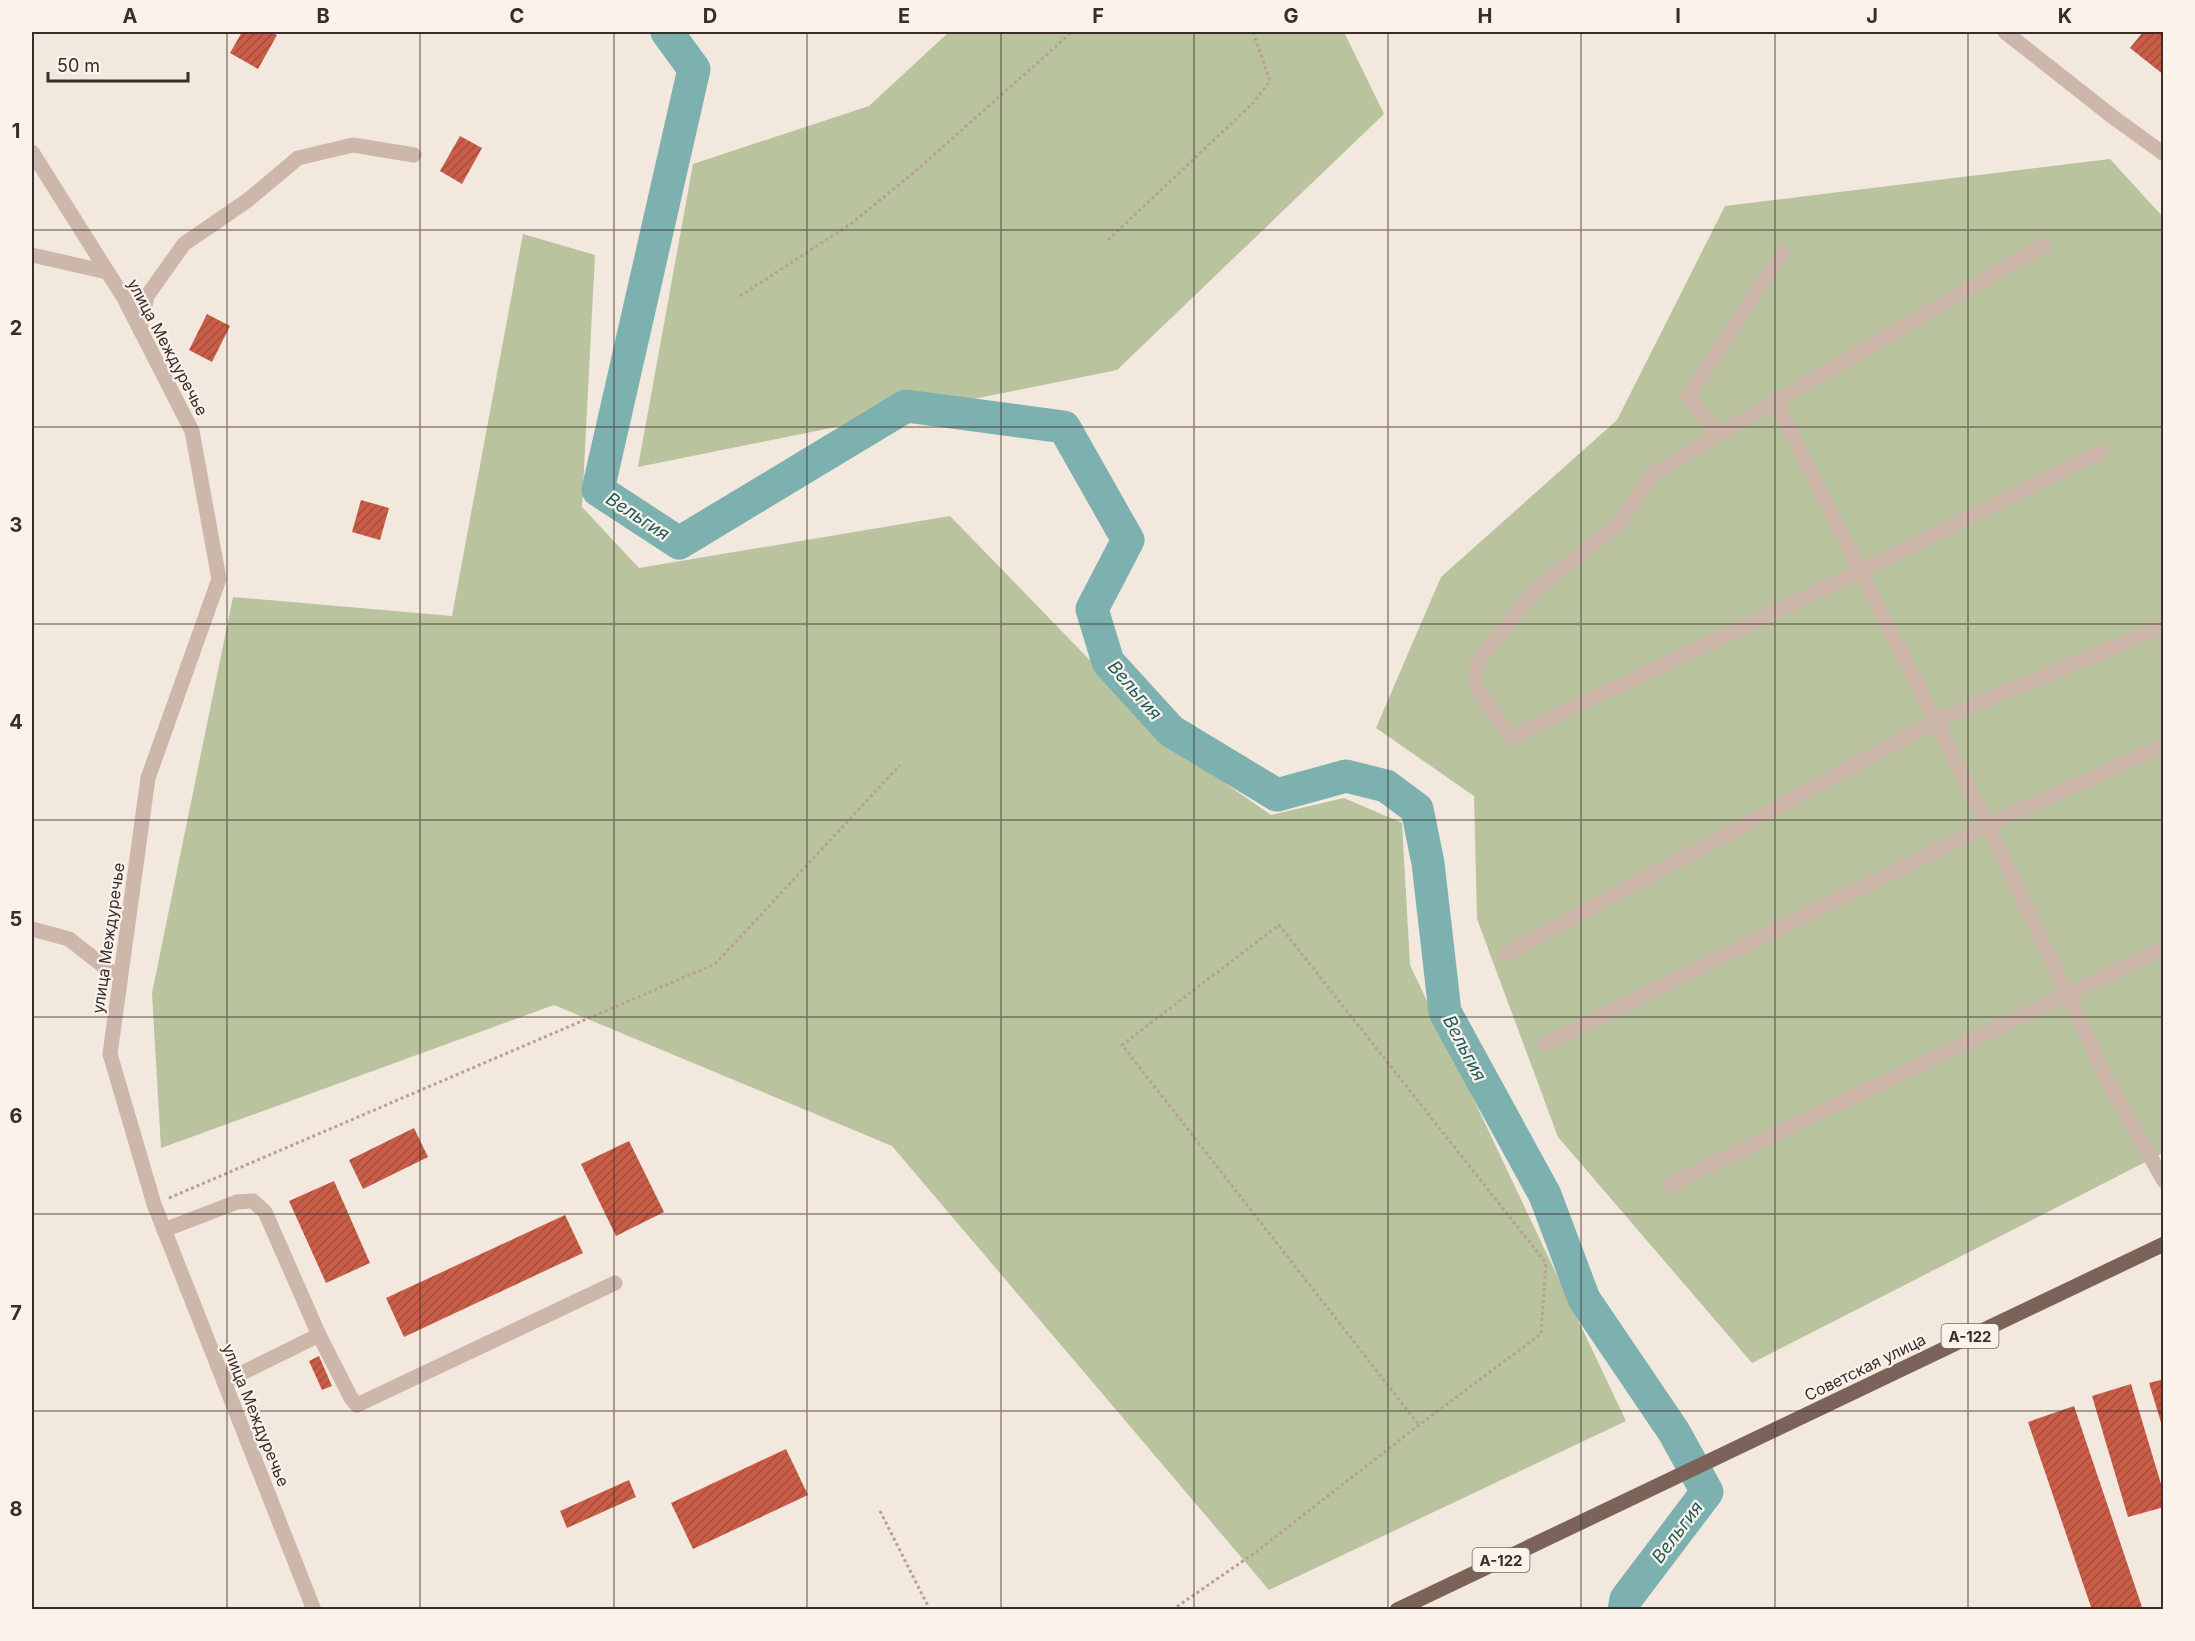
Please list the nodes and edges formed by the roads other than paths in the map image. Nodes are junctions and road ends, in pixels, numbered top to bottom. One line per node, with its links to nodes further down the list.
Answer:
1 (2005, 32): 3 (street)
2 (32, 152): 8 (street, улица Междуречье)
3 (2163, 154)
4 (414, 155): 9 (street)
5 (2044, 245): 10 (street)
6 (1782, 254): 11 (street)
7 (32, 255): 8 (street, улица Междуречье)
8 (108, 272): 9 (street, улица Междуречье)
9 (140, 330): 21 (street, улица Междуречье)
10 (1776, 402): 11 (street); 13 (street)
11 (1719, 434): 13 (street)
12 (2101, 453): 13 (street)
13 (1861, 571): 15 (street)
14 (2163, 626): 15 (street)
15 (1936, 722): 17 (street); 20 (street)
16 (2163, 745): 17 (street)
17 (1988, 825): 22 (street); 23 (street)
18 (32, 929): 21 (street)
19 (2163, 948): 22 (street)
20 (1506, 954)
21 (120, 979): 26 (street, улица Междуречье)
22 (2066, 994): 24 (street); 25 (street)
23 (1545, 1044)
24 (2163, 1181)
25 (1669, 1185)
26 (164, 1230): 29 (street); 30 (street, улица Междуречье)
27 (2163, 1244): 32 (main road, Советская улица / А-122)
28 (615, 1283): 29 (street)
29 (319, 1335): 30 (street)
30 (224, 1382): 31 (street, улица Междуречье)
31 (314, 1610)
32 (1397, 1610)

